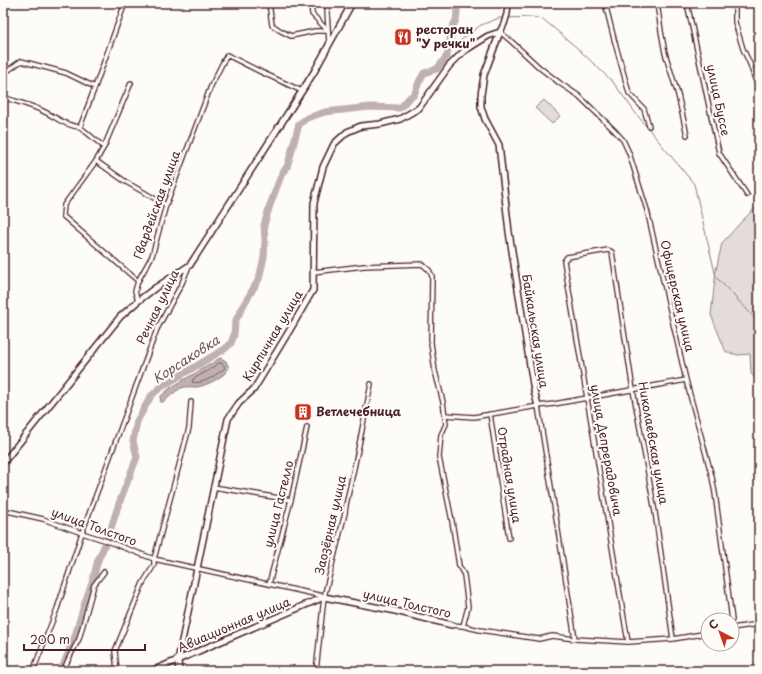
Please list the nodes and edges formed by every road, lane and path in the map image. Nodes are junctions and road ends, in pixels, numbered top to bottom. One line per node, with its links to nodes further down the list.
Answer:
1 (125, 3): 17 (street)
2 (269, 3): 11 (street)
3 (311, 3): 11 (street)
4 (328, 3): 11 (street)
5 (352, 3): 13 (street, Речная улица)
6 (605, 3): 20 (street)
7 (657, 3): 22 (street)
8 (687, 3): 25 (street, улица Буссе)
9 (735, 3): 16 (street)
10 (508, 5): 12 (street)
11 (328, 31): 13 (street)
12 (500, 32): 29 (street, Кирпичная улица); 32 (street, Офицерская улица); 37 (street, Байкальская улица)
13 (329, 45): 18 (street, Речная улица)
14 (3, 74): 17 (street)
15 (131, 83): 23 (street)
16 (759, 86)
17 (95, 88): 21 (street)
18 (302, 91): 26 (street, Гвардейская улица); 28 (street, Речная улица)
19 (3, 97): 21 (street)
20 (649, 126)
21 (80, 127): 23 (street)
22 (687, 135)
23 (104, 147): 24 (street)
24 (96, 161): 26 (street); 30 (street)
25 (747, 195)
26 (166, 205): 30 (street, Гвардейская улица)
27 (612, 252): 34 (street, Николаевская улица); 35 (street, улица Депрерадовича)
28 (190, 265): 31 (street); 45 (street, Речная улица)
29 (313, 272): 39 (street, улица Толстого); 42 (street, Кирпичная улица)
30 (138, 281): 31 (street, Гвардейская улица)
31 (138, 301): 41 (street)
32 (686, 380): 34 (street); 52 (street, Офицерская улица)
33 (371, 384): 51 (street, Заозёрная улица)
34 (633, 390): 35 (street); 58 (street, Николаевская улица)
35 (587, 398): 37 (street); 60 (street, улица Депрерадовича)
36 (190, 402): 47 (street)
37 (538, 406): 38 (street); 59 (street, Байкальская улица)
38 (490, 414): 39 (street); 46 (street, Отрадная улица)
39 (445, 415): 55 (street, улица Толстого)
40 (307, 427): 43 (street, улица Гастелло)
41 (3, 463)
42 (213, 487): 43 (street); 48 (street, Кирпичная улица)
43 (291, 500): 50 (street, улица Гастелло)
44 (3, 510): 45 (street, улица Толстого)
45 (82, 534): 47 (street, улица Толстого); 62 (street, Речная улица)
46 (509, 538)
47 (154, 559): 48 (street, улица Толстого); 64 (street)
48 (197, 568): 50 (street, улица Толстого); 61 (street, Кирпичная улица)
49 (104, 572): 63 (street)
50 (269, 584): 51 (street, улица Толстого)
51 (324, 597): 54 (street, улица Толстого); 61 (street, Авиационная улица); 67 (street, Заозёрная улица)
52 (731, 612)
53 (759, 624): 56 (street)
54 (452, 625): 55 (street, улица Толстого)
55 (463, 626): 59 (street)
56 (740, 627)
57 (700, 634): 58 (street)
58 (673, 638): 60 (street)
59 (575, 639): 60 (street)
60 (628, 642)
61 (178, 660): 65 (street, Авиационная улица); 66 (street, Кирпичная улица)
62 (33, 671)
63 (63, 671)
64 (118, 671)
65 (152, 671)
66 (179, 671)
67 (316, 671)

